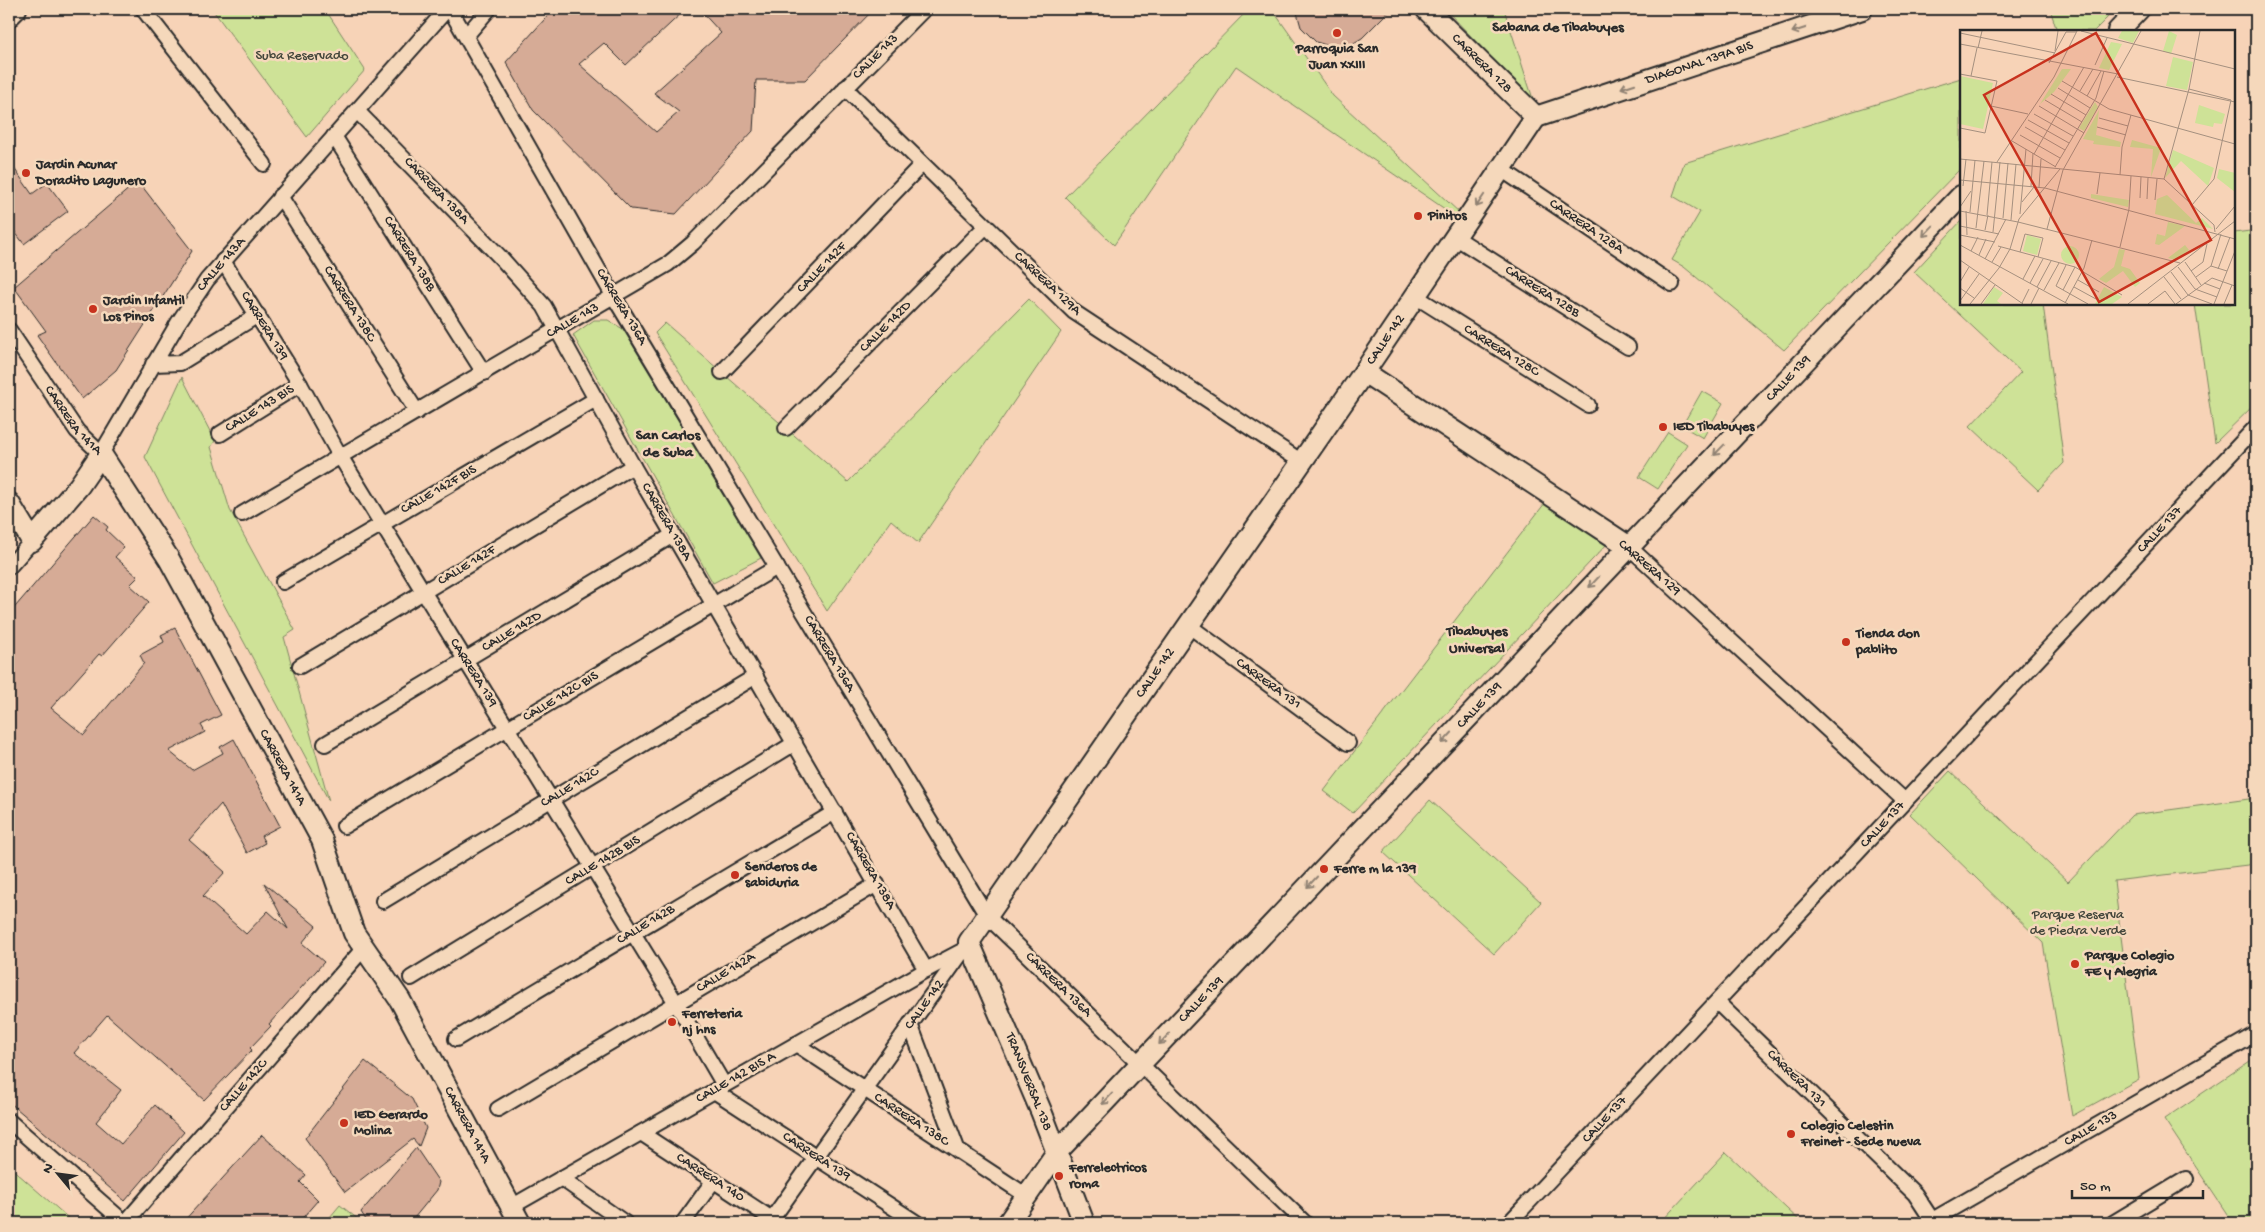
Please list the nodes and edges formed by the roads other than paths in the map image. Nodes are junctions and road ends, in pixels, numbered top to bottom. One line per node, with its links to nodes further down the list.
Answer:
1 (16, 9): 9 (street)
2 (143, 9): 16 (street)
3 (449, 9): 11 (street, CARRERA 136A); 13 (street, CALLE 143A)
4 (489, 9): 11 (street)
5 (924, 9): 12 (street, CALLE 143)
6 (1426, 9): 14 (street, CARRERA 128)
7 (1862, 9): 14 (street, DIAGONAL 139A BIS, one-way to 14)
8 (2139, 9): 10 (street)
9 (9, 16)
10 (2119, 30)
11 (466, 36): 26 (street, CARRERA 136A)
12 (845, 88): 17 (street, CARRERA 129A); 26 (street, CALLE 143)
13 (357, 110): 15 (street, CALLE 143A); 28 (street, CARRERA 138A)
14 (1536, 117): 18 (street, CALLE 142)
15 (334, 136): 19 (street, CALLE 143A); 32 (street, CARRERA 138B)
16 (264, 164)
17 (922, 164): 21 (street, CARRERA 129A); 33 (street, CALLE 142F)
18 (1501, 169): 22 (street, CALLE 142, one-way to 22); 24 (street, CARRERA 128A)
19 (280, 196): 23 (street, CALLE 143A); 38 (street, CARRERA 138C)
20 (1960, 197): 51 (street, CALLE 139, one-way to 51)
21 (986, 226): 40 (street, CALLE 142D); 44 (street, CARRERA 129A)
22 (1455, 237): 25 (street, CALLE 142); 30 (street, CARRERA 128B)
23 (223, 260): 27 (street, CARRERA 139); 31 (street, CALLE 143A)
24 (1672, 284)
25 (1415, 296): 34 (street, CALLE 142); 37 (street, CARRERA 128C)
26 (614, 297): 28 (street, CALLE 143); 53 (street, CARRERA 136A)
27 (258, 315): 31 (street); 35 (street, CARRERA 139)
28 (558, 329): 32 (street, CALLE 143); 36 (street, CARRERA 138A)
29 (9, 330): 42 (street, CARRERA 141A)
30 (1628, 347)
31 (153, 364): 42 (street, CALLE 143A)
32 (484, 372): 38 (street, CALLE 143)
33 (722, 372)
34 (1364, 372): 44 (street, CALLE 142); 51 (street, CARRERA 129)
35 (300, 384): 41 (street, CALLE 143 BIS); 43 (street, CARRERA 139)
36 (596, 399): 45 (street, CARRERA 138A); 48 (street, CALLE 142F BIS)
37 (1588, 405)
38 (417, 412): 43 (street, CALLE 143)
39 (2256, 427): 66 (street, CALLE 137)
40 (786, 428)
41 (220, 434)
42 (101, 454): 50 (street, CALLE 143A); 75 (street, CARRERA 141A)
43 (340, 456): 47 (street, CALLE 143); 48 (street, CARRERA 139)
44 (1302, 462): 57 (street, CALLE 142)
45 (633, 466): 49 (street, CARRERA 138A); 55 (street, CALLE 142F)
46 (9, 504): 50 (street)
47 (242, 514)
48 (381, 523): 54 (street, CALLE 142F BIS); 55 (street, CARRERA 139)
49 (673, 535): 56 (street, CARRERA 138A); 58 (street, CALLE 142D)
50 (32, 541): 52 (street, CALLE 143A)
51 (1628, 546): 66 (street, CARRERA 129); 84 (street, CALLE 139, one-way to 84)
52 (9, 567)
53 (777, 567): 56 (street, CALLE 142C BIS); 72 (street, CARRERA 136A)
54 (283, 582)
55 (424, 592): 58 (street, CARRERA 139); 59 (street, CALLE 142F)
56 (714, 605): 60 (street, CARRERA 138A); 61 (street, CALLE 142C BIS)
57 (1188, 625): 63 (street, CARRERA 131); 72 (street, CALLE 142)
58 (465, 660): 61 (street, CARRERA 139); 64 (street, CALLE 142D)
59 (300, 666)
60 (756, 676): 62 (street, CARRERA 138A); 65 (street, CALLE 142C)
61 (508, 729): 65 (street, CARRERA 139); 68 (street, CALLE 142C BIS)
62 (795, 743): 67 (street, CARRERA 138A); 69 (street, CALLE 142B BIS)
63 (1348, 743)
64 (325, 744)
65 (551, 800): 69 (street, CARRERA 139); 71 (street, CALLE 142C)
66 (1905, 802): 78 (street, CALLE 137)
67 (835, 812): 70 (street, CARRERA 138A); 73 (street, CALLE 142B)
68 (344, 826)
69 (592, 867): 73 (street, CARRERA 139); 77 (street, CALLE 142B BIS)
70 (877, 884): 76 (street, CARRERA 138A); 79 (street, CALLE 142A)
71 (383, 900)
72 (987, 916): 74 (street, CALLE 142); 84 (street, CARRERA 136A)
73 (633, 933): 79 (street, CARRERA 139); 82 (street, CALLE 142B)
74 (965, 947): 76 (street, CALLE 142 BIS A); 80 (street, CALLE 142); 91 (street, TRANSVERSAL 138)
75 (363, 949): 97 (street, CARRERA 141A); 100 (street, CALLE 142C)
76 (926, 970): 83 (street, CALLE 142 BIS A)
77 (411, 978)
78 (1717, 1002): 99 (street, CARRERA 131); 107 (street, CALLE 137)
79 (676, 1003): 85 (street, CARRERA 139); 87 (street, CALLE 142A)
80 (910, 1024): 86 (street, CALLE 142); 90 (street)
81 (2256, 1034): 99 (street, CALLE 133)
82 (456, 1039)
83 (796, 1044): 85 (street, CALLE 142 BIS A); 86 (street, CARRERA 138C)
84 (1140, 1064): 91 (street, CALLE 139, one-way to 91); 106 (street, CARRERA 136A)
85 (719, 1088): 89 (street, CALLE 142 BIS A); 92 (street, CARRERA 139)
86 (864, 1089): 90 (street, CARRERA 138C); 92 (street, CALLE 142)
87 (498, 1109)
88 (9, 1121): 100 (street)
89 (641, 1133): 93 (street, CALLE 142 BIS A); 95 (street, CARRERA 140)
90 (958, 1151): 96 (street, CARRERA 138C)
91 (1057, 1152): 96 (street, CALLE 139); 105 (street, TRANSVERSAL 138)
92 (816, 1157): 98 (street, CALLE 142); 103 (street, CARRERA 139)
93 (561, 1178): 97 (street, CALLE 142 BIS A); 101 (street)
94 (2186, 1179): 108 (street)
95 (714, 1180): 98 (street, CARRERA 140); 102 (street)
96 (1027, 1196): 104 (street, CALLE 139)
97 (516, 1215)
98 (773, 1222)
99 (1931, 1222)
100 (125, 1223)
101 (625, 1223)
102 (683, 1223)
103 (917, 1223)
104 (1008, 1223)
105 (1084, 1223)
106 (1305, 1223)
107 (1509, 1223)
108 (2113, 1223)

